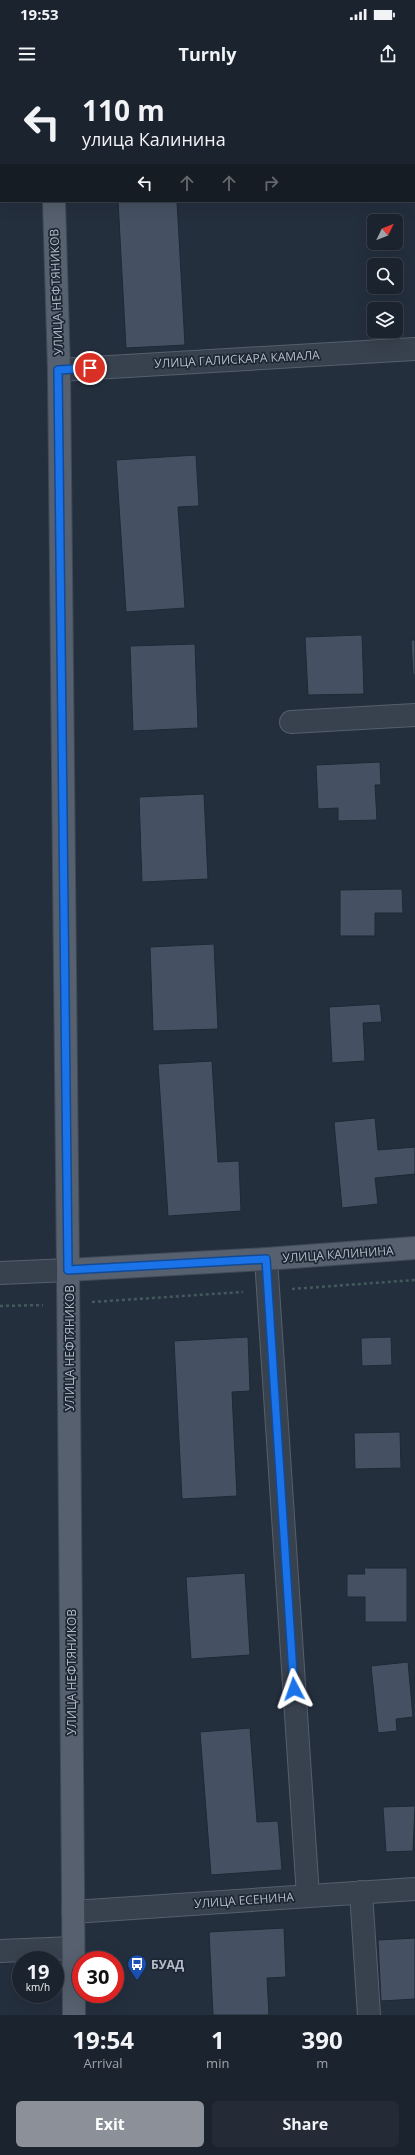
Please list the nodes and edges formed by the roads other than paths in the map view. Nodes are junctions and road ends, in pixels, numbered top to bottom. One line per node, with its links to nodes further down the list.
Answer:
1 (54, 202): 3 (main road, УЛИЦА НЕФТЯНИКОВ)
2 (415, 349): 3 (street, УЛИЦА ГАЛИСКАРА КАМАЛА)
3 (58, 370): 9 (main road, УЛИЦА НЕФТЯНИКОВ)
4 (415, 715): 5 (street)
5 (291, 722)
6 (415, 1248): 7 (main road, УЛИЦА КАЛИНИНА)
7 (266, 1259): 9 (main road, УЛИЦА КАЛИНИНА); 12 (street)
8 (4, 1269): 9 (street)
9 (68, 1270): 13 (main road, УЛИЦА НЕФТЯНИКОВ)
10 (415, 1889): 11 (street, УЛИЦА ЕСЕНИНА)
11 (361, 1892): 12 (street, УЛИЦА ЕСЕНИНА); 17 (street)
12 (308, 1896): 13 (street, УЛИЦА ЕСЕНИНА)
13 (73, 1912): 14 (main road, УЛИЦА НЕФТЯНИКОВ)
14 (73, 1948): 15 (street); 16 (main road, УЛИЦА НЕФТЯНИКОВ)
15 (0, 1951)
16 (74, 2015)
17 (369, 2015)

